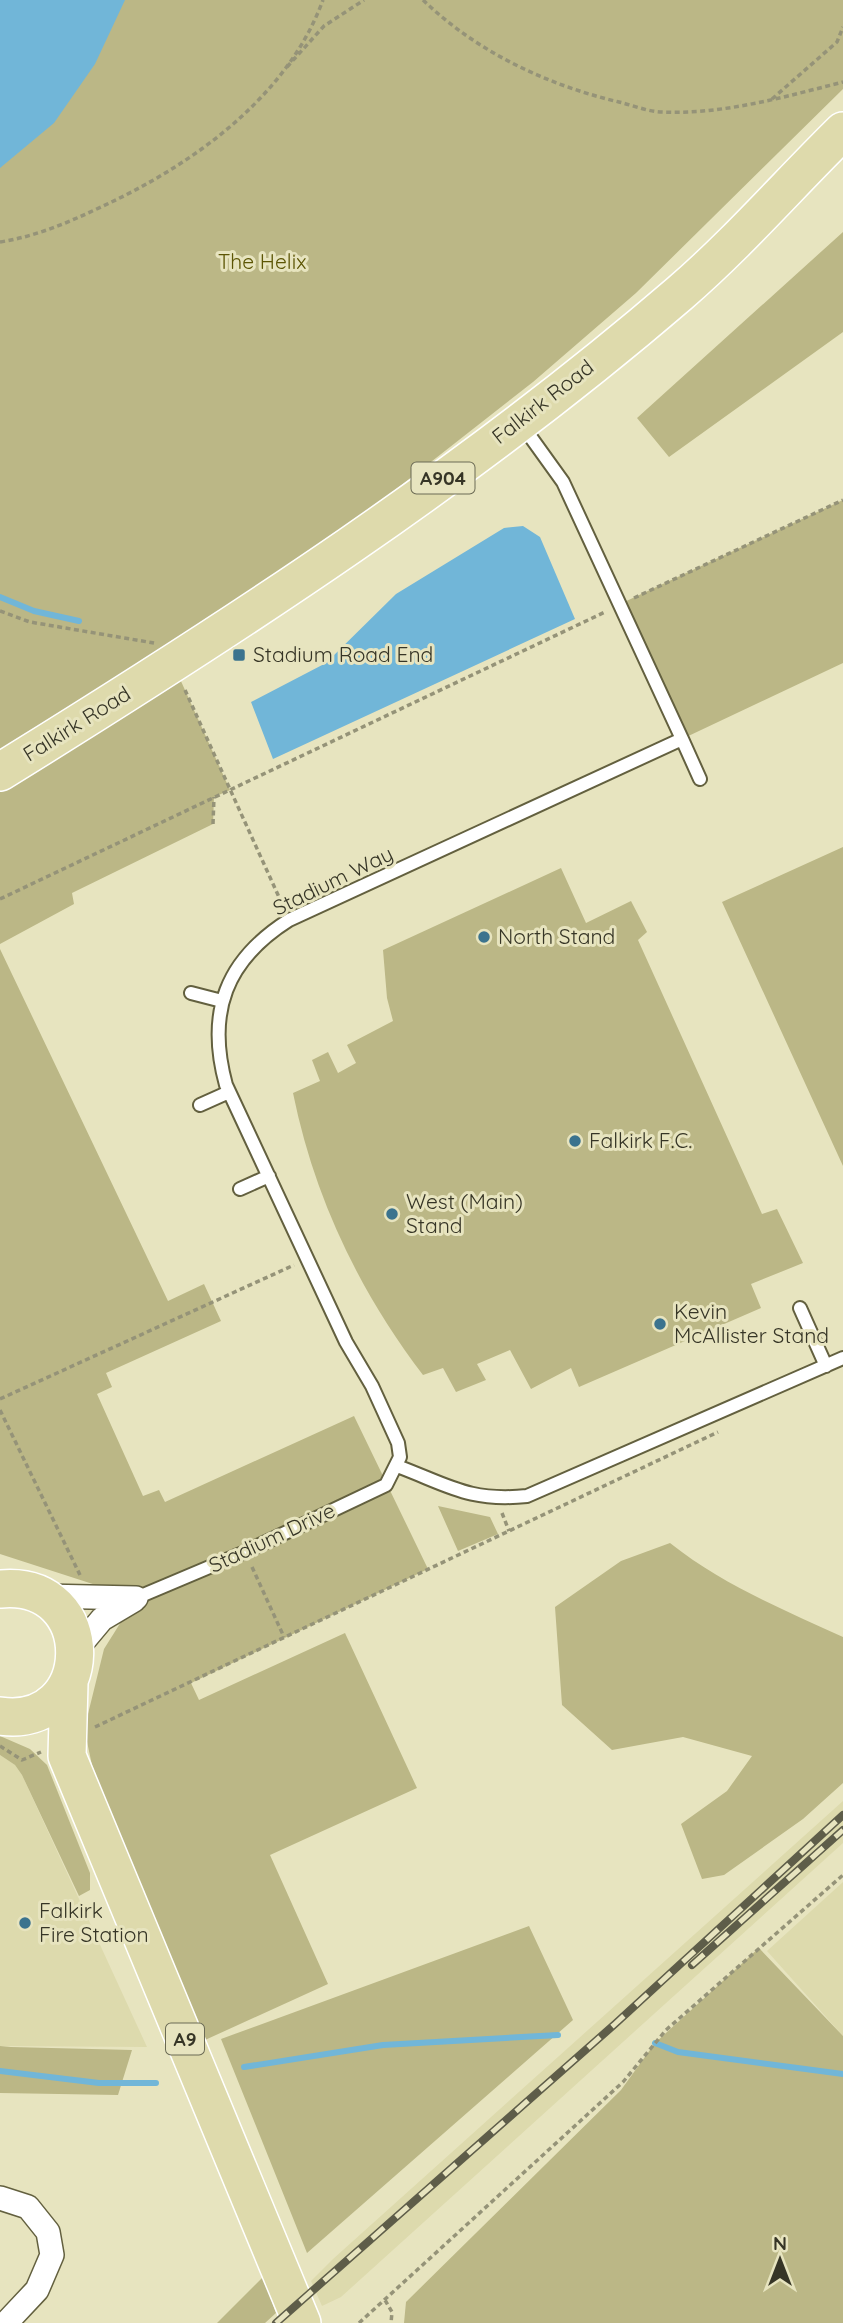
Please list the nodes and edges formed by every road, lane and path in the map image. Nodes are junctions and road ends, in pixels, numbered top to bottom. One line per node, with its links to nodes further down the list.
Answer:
1 (323, 0): 5 (path)
2 (364, 0): 5 (path)
3 (424, 0): 7 (path)
4 (843, 27): 7 (path)
5 (279, 76): 9 (path)
6 (843, 82): 7 (path)
7 (771, 100)
8 (843, 131): 10 (main road, Falkirk Road / A904)
9 (0, 242)
10 (519, 422): 12 (lane); 14 (main road, Falkirk Road / A904)
11 (843, 500): 12 (path)
12 (620, 604): 15 (lane); 18 (path)
13 (0, 611): 14 (path)
14 (173, 664): 16 (main road, Falkirk Road / A904); 18 (path)
15 (682, 739): 17 (lane); 22 (lane, Stadium Way)
16 (0, 772)
17 (700, 779)
18 (230, 790): 19 (path); 22 (path)
19 (214, 797): 20 (path); 21 (path)
20 (213, 824)
21 (0, 899)
22 (289, 920): 24 (lane, Stadium Way)
23 (191, 993): 24 (lane)
24 (222, 1001): 25 (lane, Stadium Way)
25 (229, 1092): 26 (lane); 27 (lane, Stadium Way)
26 (200, 1105)
27 (269, 1177): 28 (lane); 29 (lane, Stadium Way)
28 (240, 1189)
29 (306, 1259): 33 (path); 36 (lane, Stadium Way)
30 (800, 1308): 32 (lane)
31 (843, 1358): 32 (lane)
32 (826, 1366): 36 (lane)
33 (0, 1399)
34 (0, 1410): 39 (path)
35 (727, 1428): 41 (path)
36 (397, 1466): 37 (lane, Stadium Drive)
37 (245, 1552): 40 (lane, Stadium Drive); 41 (path)
38 (15, 1586): 39 (street, Stadium Drive); 42 (main road)
39 (91, 1598): 40 (street, Stadium Drive)
40 (136, 1598): 42 (street, Stadium Drive)
41 (284, 1637): 44 (path)
42 (72, 1667): 43 (main road); 44 (main road, A9)
43 (4, 1717): 44 (main road)
44 (76, 1744): 49 (main road, A9)
45 (843, 1875): 47 (path)
46 (0, 2198): 48 (street)
47 (385, 2300): 50 (path); 51 (path)
48 (6, 2323)
49 (302, 2323)
50 (359, 2323)
51 (391, 2323)

